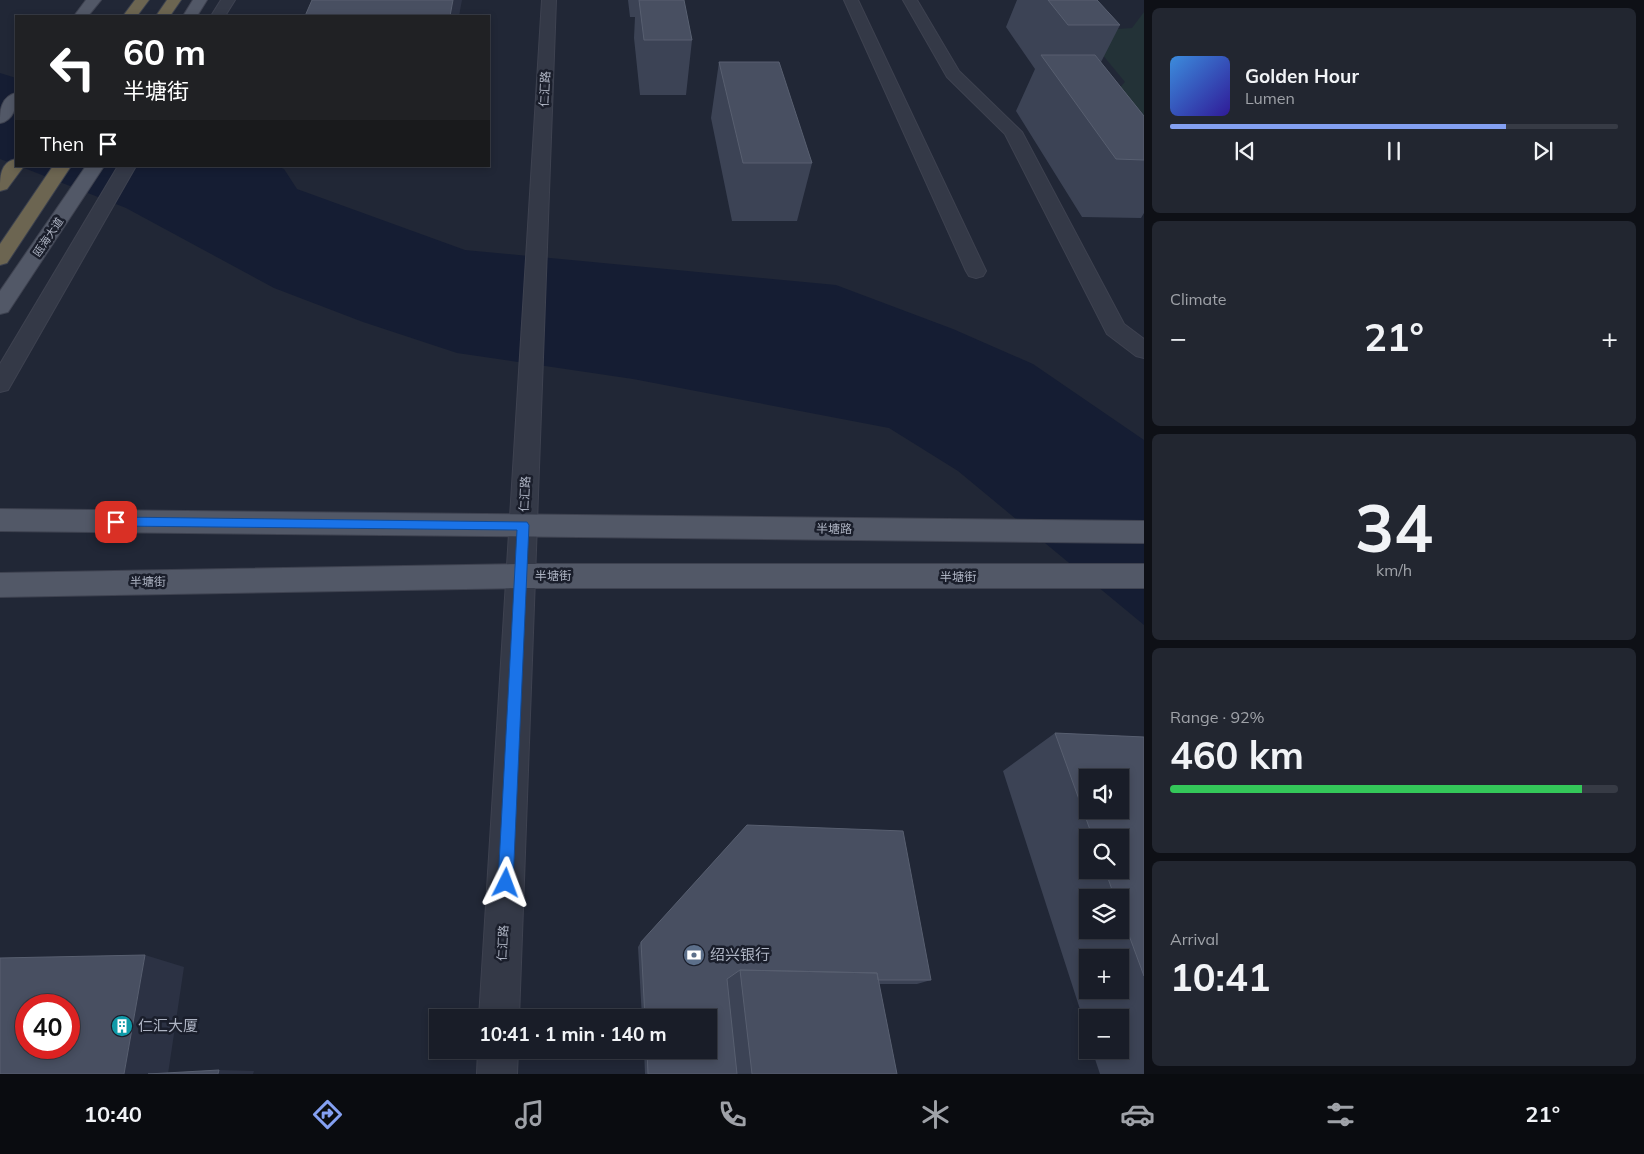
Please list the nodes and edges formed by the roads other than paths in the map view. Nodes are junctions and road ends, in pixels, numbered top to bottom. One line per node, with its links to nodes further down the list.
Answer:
1 (94, 0): 9 (main road)
2 (142, 0): 10 (highway)
3 (174, 0): 11 (highway)
4 (200, 0): 12 (main road)
5 (228, 0): 13 (street)
6 (549, 0): 27 (street, 仁汇路)
7 (851, 0): 22 (street)
8 (910, 0): 24 (street)
9 (82, 15)
10 (131, 15)
11 (164, 15)
12 (191, 15)
13 (219, 15)
14 (15, 99): 15 (main road)
15 (0, 118)
16 (15, 165): 20 (highway)
17 (61, 167): 21 (highway)
18 (94, 167): 23 (main road, 瓯海大道)
19 (126, 167): 25 (street)
20 (0, 185)
21 (0, 259)
22 (976, 271)
23 (0, 307)
24 (1144, 350)
25 (0, 384)
26 (0, 520): 27 (main road)
27 (523, 525): 28 (main road, 半塘路); 29 (street, 仁汇路)
28 (1144, 532)
29 (520, 576): 30 (main road, 半塘街); 31 (main road, 半塘街); 32 (street, 仁汇路)
30 (1144, 576)
31 (0, 585)
32 (499, 1009)
33 (498, 1059): 34 (street)
34 (497, 1074)

